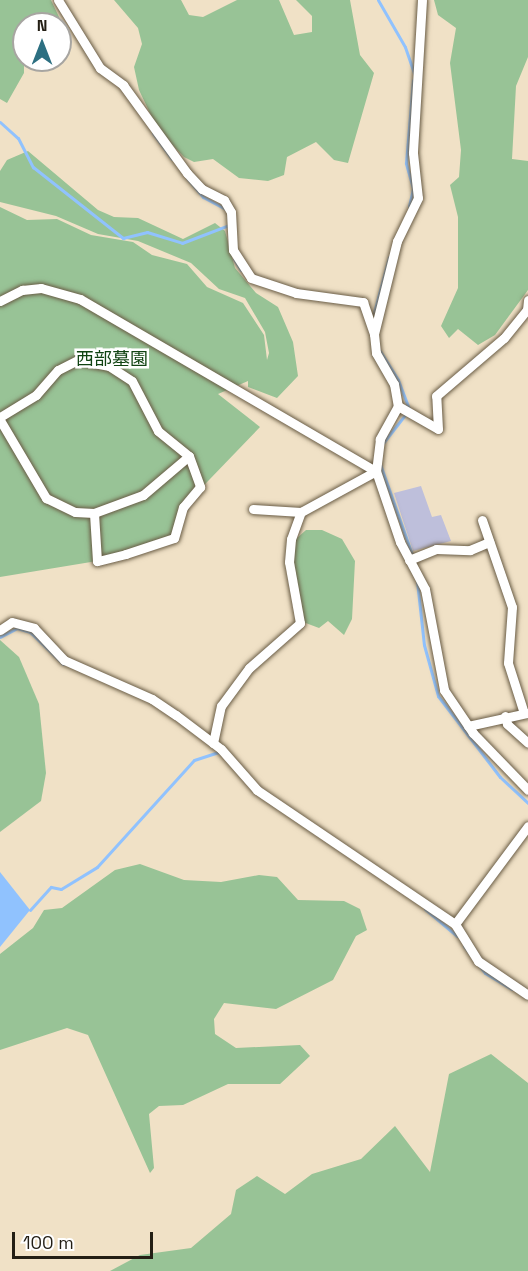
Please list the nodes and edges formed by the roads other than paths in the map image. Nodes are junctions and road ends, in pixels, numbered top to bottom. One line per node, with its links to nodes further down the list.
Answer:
1 (58, 0): 6 (street)
2 (422, 0): 6 (street)
3 (528, 300): 5 (street)
4 (0, 301): 10 (street)
5 (528, 310): 7 (street)
6 (374, 334): 7 (street)
7 (398, 406): 10 (street)
8 (0, 419): 9 (street); 13 (street)
9 (189, 456): 13 (street); 13 (street)
10 (376, 471): 12 (street); 16 (street)
11 (253, 509): 12 (street)
12 (302, 512): 21 (street)
13 (94, 513)
14 (482, 520): 15 (street)
15 (489, 543): 16 (street); 18 (street)
16 (409, 560): 20 (street)
17 (0, 630): 21 (street)
18 (526, 713): 19 (street)
19 (505, 716): 20 (street); 22 (street)
20 (468, 726): 23 (street)
21 (213, 743): 25 (street)
22 (528, 743)
23 (528, 790)
24 (528, 826): 25 (street)
25 (454, 924): 26 (street)
26 (528, 995)

